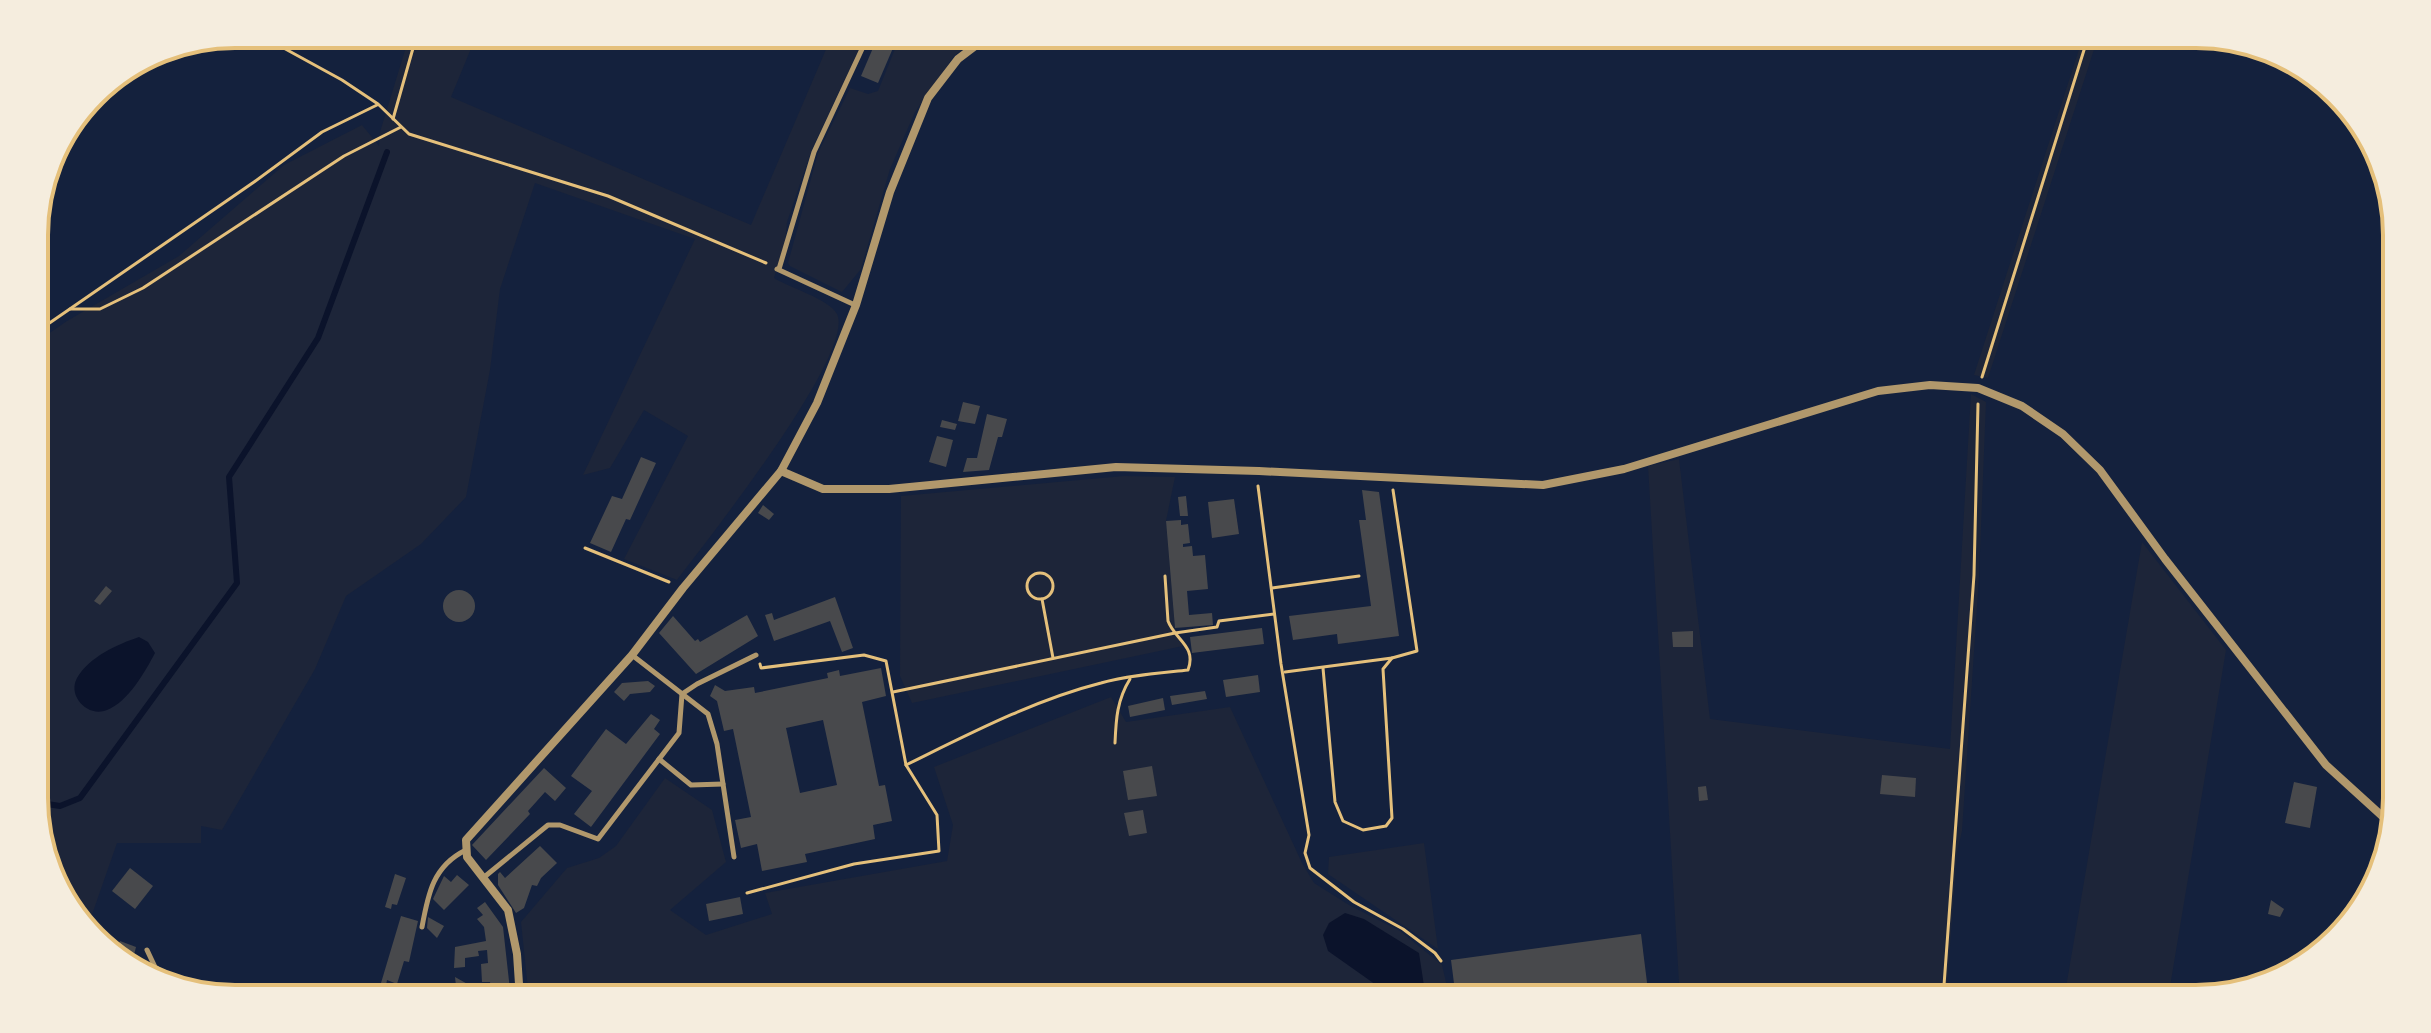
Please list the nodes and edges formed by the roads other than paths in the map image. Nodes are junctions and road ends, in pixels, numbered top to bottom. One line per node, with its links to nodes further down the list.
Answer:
1 (862, 48): 3 (lane)
2 (973, 48): 3 (street)
3 (856, 305): 4 (street)
4 (781, 471): 5 (street); 10 (street)
5 (632, 655): 7 (lane); 11 (street)
6 (756, 655): 7 (lane)
7 (682, 694): 8 (lane); 9 (lane)
8 (659, 759): 9 (lane); 13 (lane)
9 (723, 784): 12 (lane)
10 (2382, 815)
11 (466, 850): 13 (street); 14 (lane)
12 (734, 857)
13 (483, 878): 17 (street)
14 (422, 927)
15 (147, 950): 16 (lane)
16 (155, 966)
17 (519, 985)

